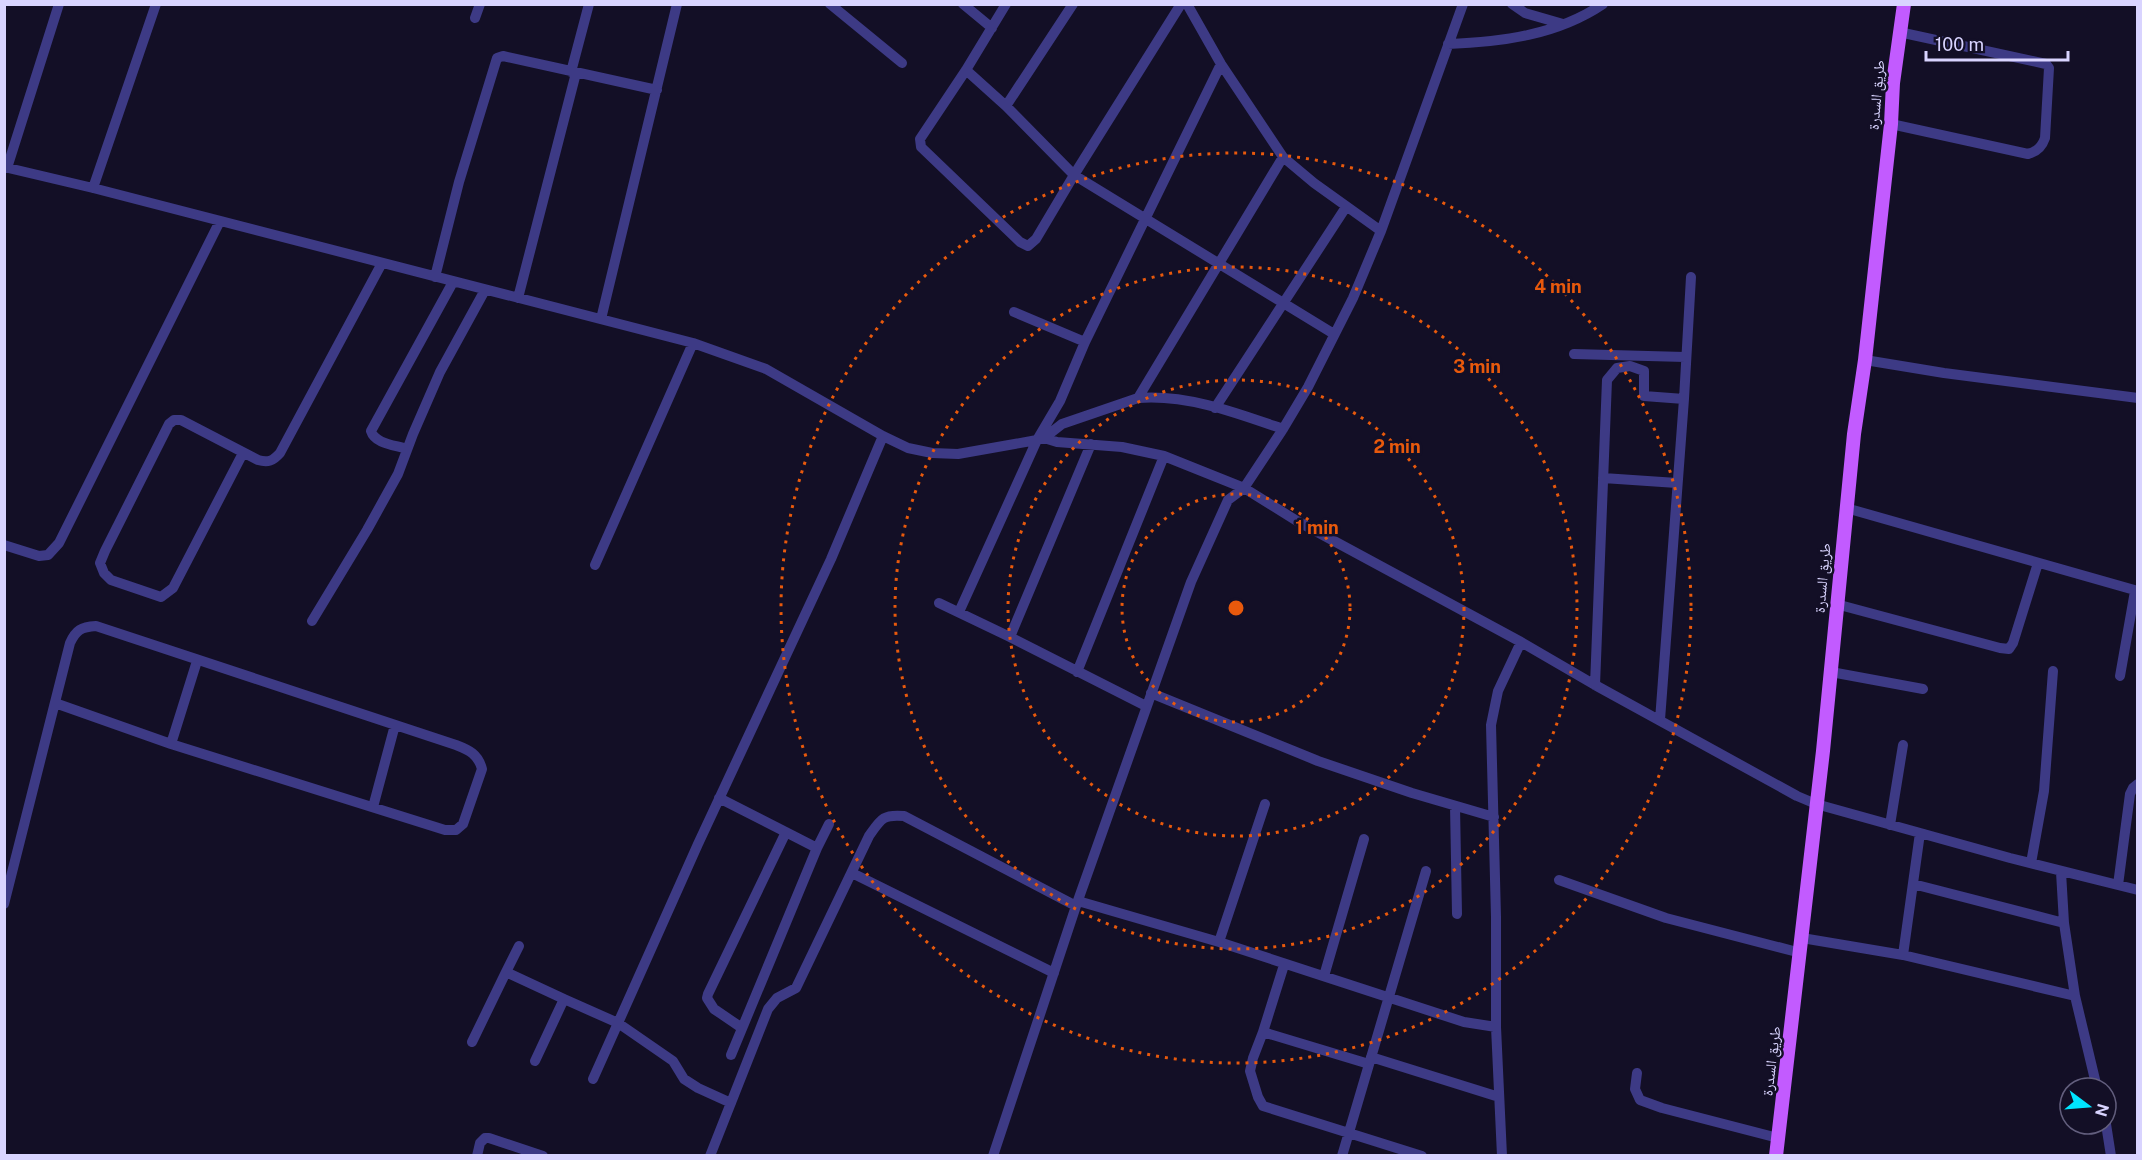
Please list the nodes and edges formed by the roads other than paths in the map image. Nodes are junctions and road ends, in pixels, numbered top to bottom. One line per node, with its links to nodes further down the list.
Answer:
1 (59, 4): 29 (street)
2 (156, 4): 31 (street)
3 (480, 4): 16 (street)
4 (589, 4): 24 (street)
5 (677, 4): 25 (street)
6 (963, 4): 18 (street)
7 (1006, 4): 18 (street)
8 (1073, 4): 26 (street)
9 (1181, 4): 30 (street)
10 (1187, 4): 22 (street)
11 (1463, 4): 20 (street)
12 (1512, 4): 17 (street)
13 (1603, 4): 17 (street)
14 (1904, 4): 19 (main road, طريق السدرة)
15 (832, 5): 21 (street)
16 (475, 18)
17 (1564, 24): 20 (street)
18 (992, 28): 23 (street)
19 (1899, 32): 27 (main road, طريق السدرة); 27 (street)
20 (1448, 44): 35 (street)
21 (902, 63)
22 (1221, 64): 28 (street); 33 (street)
23 (966, 70): 26 (street); 30 (street)
24 (573, 73): 25 (street); 38 (street); 42 (street)
25 (657, 90): 45 (street)
26 (1006, 106): 30 (street)
27 (1891, 124): 51 (main road, طريق السدرة)
28 (1283, 157): 32 (street); 37 (street)
29 (6, 168): 31 (street)
30 (1074, 175): 33 (street)
31 (93, 188): 34 (street)
32 (1346, 207): 35 (street); 43 (street)
33 (1147, 218): 37 (street); 47 (street)
34 (220, 221): 36 (street); 67 (street)
35 (1381, 231): 46 (street)
36 (382, 263): 38 (street); 61 (street)
37 (1217, 263): 43 (street); 52 (street)
38 (435, 277): 40 (street)
39 (1691, 277): 50 (street)
40 (453, 282): 41 (street); 60 (street)
41 (485, 290): 42 (street); 60 (street)
42 (518, 298): 45 (street)
43 (1284, 304): 46 (street); 55 (street)
44 (1014, 312): 47 (street)
45 (601, 319): 48 (street)
46 (1334, 334): 56 (street)
47 (1085, 342): 58 (street)
48 (693, 343): 57 (street); 69 (street)
49 (1574, 354): 50 (street)
50 (1685, 357): 54 (street)
51 (1865, 360): 53 (street); 66 (main road, طريق السدرة)
52 (1137, 398): 55 (street); 58 (street)
53 (2138, 398)
54 (1684, 399): 63 (street); 64 (street)
55 (1215, 408): 56 (street)
56 (1283, 429): 65 (street)
57 (883, 436): 58 (street); 92 (street)
58 (1040, 439): 59 (street); 73 (street)
59 (1091, 444): 62 (street); 75 (street)
60 (407, 449): 74 (street)
61 (243, 453): 61 (street)
62 (1164, 456): 65 (street); 79 (street)
63 (1603, 478): 64 (street); 82 (street)
64 (1677, 483): 87 (street)
65 (1244, 488): 76 (street); 84 (street)
66 (1846, 508): 68 (street); 72 (main road, طريق السدرة)
67 (4, 545)
68 (2038, 563): 70 (street); 72 (street)
69 (595, 565)
70 (2136, 591): 81 (street)
71 (939, 603): 73 (street)
72 (1836, 604): 80 (main road, طريق السدرة)
73 (959, 612): 75 (street)
74 (312, 621)
75 (1010, 636): 79 (street)
76 (1521, 642): 82 (street); 97 (street)
77 (197, 661): 85 (street); 88 (street); 89 (street)
78 (2053, 671): 104 (street)
79 (1077, 672): 86 (street)
80 (1831, 672): 83 (street); 94 (main road, طريق السدرة)
81 (2120, 676)
82 (1595, 685): 87 (street)
83 (1923, 689)
84 (1150, 693): 86 (street); 95 (street)
85 (55, 703): 89 (street); 112 (street)
86 (1146, 706): 113 (street)
87 (1660, 720): 94 (street)
88 (395, 725): 96 (street); 96 (street)
89 (171, 744): 96 (street)
90 (1903, 745): 99 (street)
91 (2138, 784): 110 (street)
92 (719, 798): 100 (street); 128 (street)
93 (1265, 804): 117 (street)
94 (1816, 804): 99 (street); 116 (main road, طريق السدرة)
95 (1455, 806): 97 (street); 114 (street)
96 (373, 807)
97 (1494, 817): 129 (street)
98 (829, 824): 103 (street)
99 (1890, 825): 101 (street)
100 (786, 832): 103 (street); 130 (street)
101 (1920, 833): 104 (street); 109 (street)
102 (1364, 839): 124 (street)
103 (817, 849): 130 (street)
104 (2031, 863): 106 (street)
105 (1426, 871): 126 (street)
106 (2061, 872): 110 (street); 115 (street)
107 (852, 873): 113 (street); 123 (street); 140 (street)
108 (1559, 880): 119 (street)
109 (1913, 884): 115 (street); 120 (street)
110 (2118, 885): 111 (street)
111 (2138, 890)
112 (4, 904)
113 (1077, 904): 117 (street); 123 (street)
114 (1457, 914)
115 (2064, 923): 125 (street)
116 (1802, 938): 119 (main road, طريق السدرة); 120 (street)
117 (1219, 942): 121 (street)
118 (519, 946): 122 (street)
119 (1801, 953): 143 (main road, طريق السدرة)
120 (1903, 955): 125 (street)
121 (1284, 965): 124 (street); 131 (street)
122 (506, 972): 127 (street); 132 (street)
123 (1054, 973): 147 (street)
124 (1324, 976): 126 (street)
125 (2075, 996): 137 (street)
126 (1390, 997): 129 (street); 134 (street)
127 (564, 999): 128 (street); 135 (street)
128 (618, 1023): 138 (street); 140 (street)
129 (1496, 1027): 139 (street)
130 (742, 1028): 133 (street)
131 (1263, 1032): 134 (street); 141 (street)
132 (472, 1042)
133 (731, 1055)
134 (1370, 1060): 139 (street); 141 (street)
135 (535, 1061)
136 (1637, 1072): 143 (street)
137 (2094, 1076)
138 (593, 1079)
139 (1499, 1097): 150 (street)
140 (731, 1104): 146 (street)
141 (1349, 1132): 148 (street); 149 (street)
142 (2108, 1136): 152 (street)
143 (1778, 1138): 151 (main road, طريق السدرة)
144 (477, 1155): 145 (street)
145 (543, 1155)
146 (710, 1155)
147 (993, 1155)
148 (1342, 1155)
149 (1422, 1155)
150 (1502, 1155)
151 (1776, 1155)
152 (2111, 1155)

